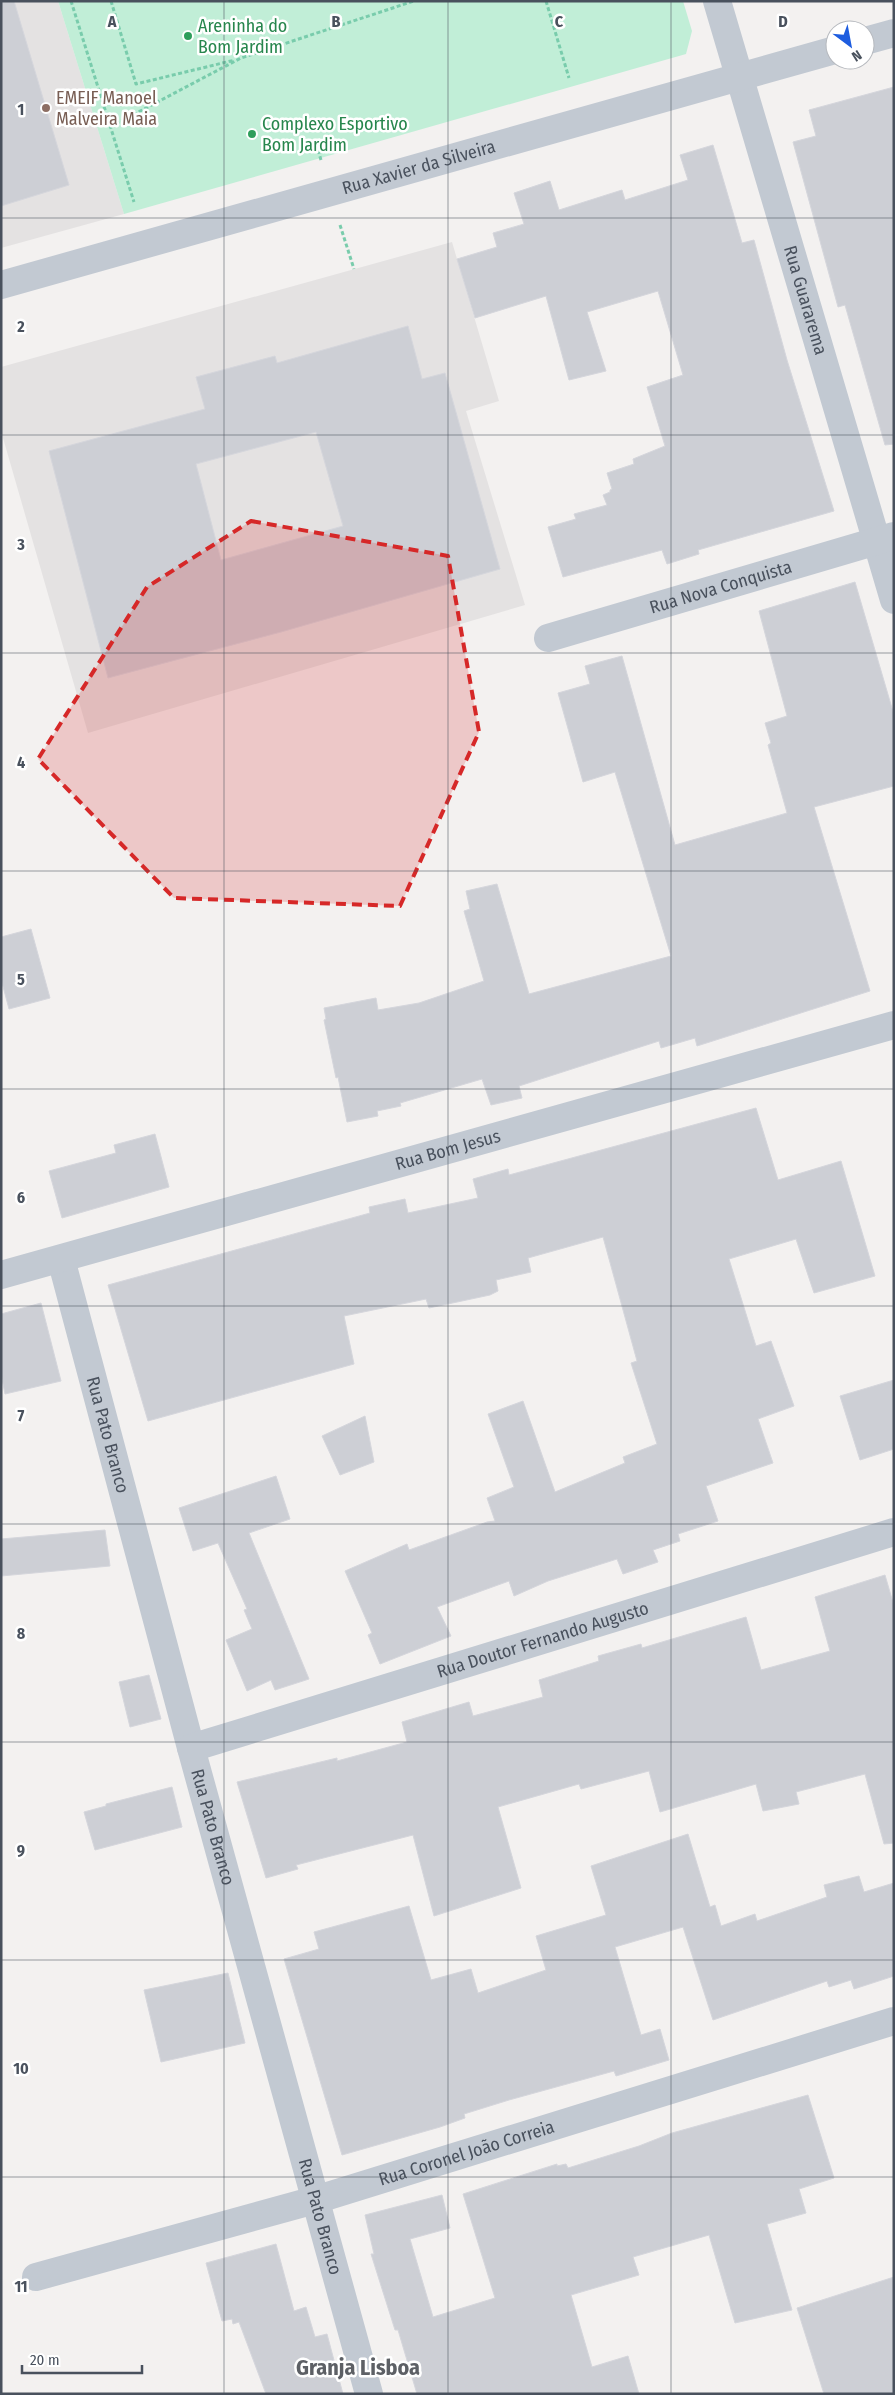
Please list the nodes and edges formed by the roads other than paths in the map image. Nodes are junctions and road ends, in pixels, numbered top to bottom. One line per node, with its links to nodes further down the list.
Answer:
1 (716, 1): 5 (street, Rua Guararema)
2 (894, 33): 3 (street)
3 (875, 38)
4 (825, 53): 5 (street, Rua Xavier da Silveira)
5 (739, 77): 6 (street, Rua Xavier da Silveira); 7 (street, Rua Guararema)
6 (1, 285)
7 (886, 538): 8 (street, Rua Guararema); 9 (street, Rua Nova Conquista)
8 (894, 600)
9 (548, 638)
10 (894, 1025): 11 (street, Rua Bom Jesus)
11 (61, 1259): 12 (street, Rua Bom Jesus); 14 (street, Rua Pato Branco)
12 (1, 1275)
13 (894, 1532): 14 (street, Rua Doutor Fernando Augusto)
14 (191, 1748): 16 (street, Rua Pato Branco)
15 (894, 2021): 16 (street, Rua Coronel João Correia)
16 (315, 2200): 17 (street, Rua Coronel João Correia); 18 (street, Rua Pato Branco)
17 (36, 2278)
18 (369, 2394)

